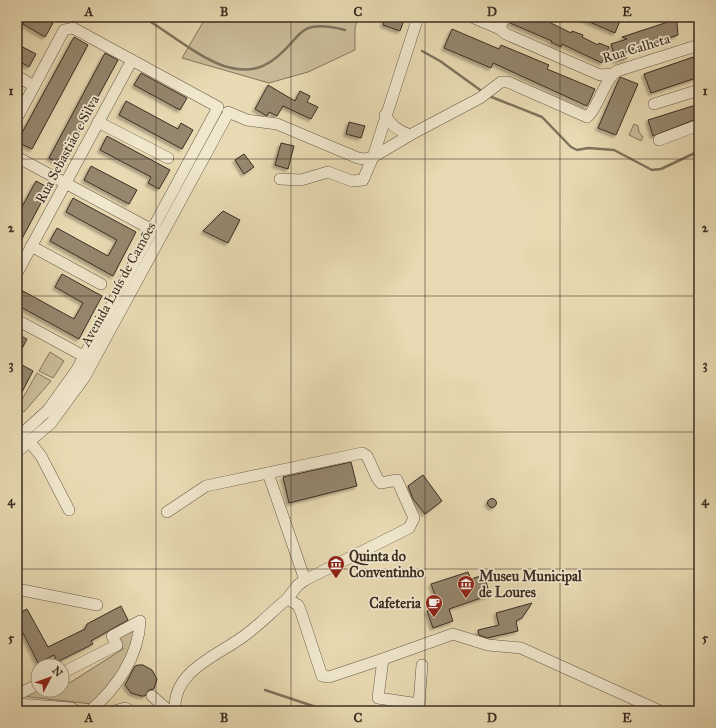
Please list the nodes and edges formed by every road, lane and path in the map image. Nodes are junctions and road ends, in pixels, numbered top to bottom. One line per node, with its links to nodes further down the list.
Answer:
1 (418, 17): 14 (street)
2 (504, 17): 4 (street)
3 (474, 18): 4 (street, Rua Calheta)
4 (500, 29): 7 (street, Rua Calheta)
5 (699, 45): 7 (street, Rua Calheta)
6 (132, 60): 9 (street); 12 (street); 16 (street, Rua Sebastião e Silva)
7 (613, 74): 18 (street)
8 (17, 76): 9 (street)
9 (34, 86): 15 (street)
10 (699, 90): 11 (street)
11 (654, 104)
12 (217, 109): 13 (street); 25 (street, Avenida Luís de Camões)
13 (227, 115): 21 (street); 25 (street, Avenida Luís de Camões)
14 (385, 115): 18 (street); 21 (street)
15 (17, 118)
16 (98, 122): 22 (street); 24 (street, Rua Sebastião e Silva)
17 (699, 126): 19 (street)
18 (410, 135): 21 (street)
19 (658, 140)
20 (17, 157): 24 (street)
21 (373, 157): 23 (street)
22 (168, 158)
23 (280, 179)
24 (65, 183): 25 (street); 26 (street, Rua Sebastião e Silva)
25 (157, 232): 30 (street, Avenida Luís de Camões)
26 (31, 246): 27 (street, Rua Sebastião e Silva); 28 (street)
27 (17, 273)
28 (101, 284)
29 (17, 320): 30 (street)
30 (88, 359): 31 (street, Avenida Luís de Camões); 32 (street, Avenida Luís de Camões)
31 (17, 438)
32 (29, 441): 33 (street, Avenida Luís de Camões); 35 (street)
33 (17, 452)
34 (268, 473): 36 (street); 37 (street); 37 (street)
35 (69, 510)
36 (166, 512)
37 (305, 580): 39 (street)
38 (17, 589): 40 (street)
39 (287, 599): 41 (street); 53 (street)
40 (97, 605)
41 (383, 658): 42 (street); 54 (street)
42 (422, 665)
43 (70, 668): 49 (street)
44 (30, 688): 45 (street)
45 (17, 695)
46 (152, 696): 52 (street)
47 (17, 704): 48 (street)
48 (71, 710)
49 (90, 711)
50 (115, 711): 51 (street)
51 (131, 711)
52 (169, 711)
53 (175, 711)
54 (660, 711)

